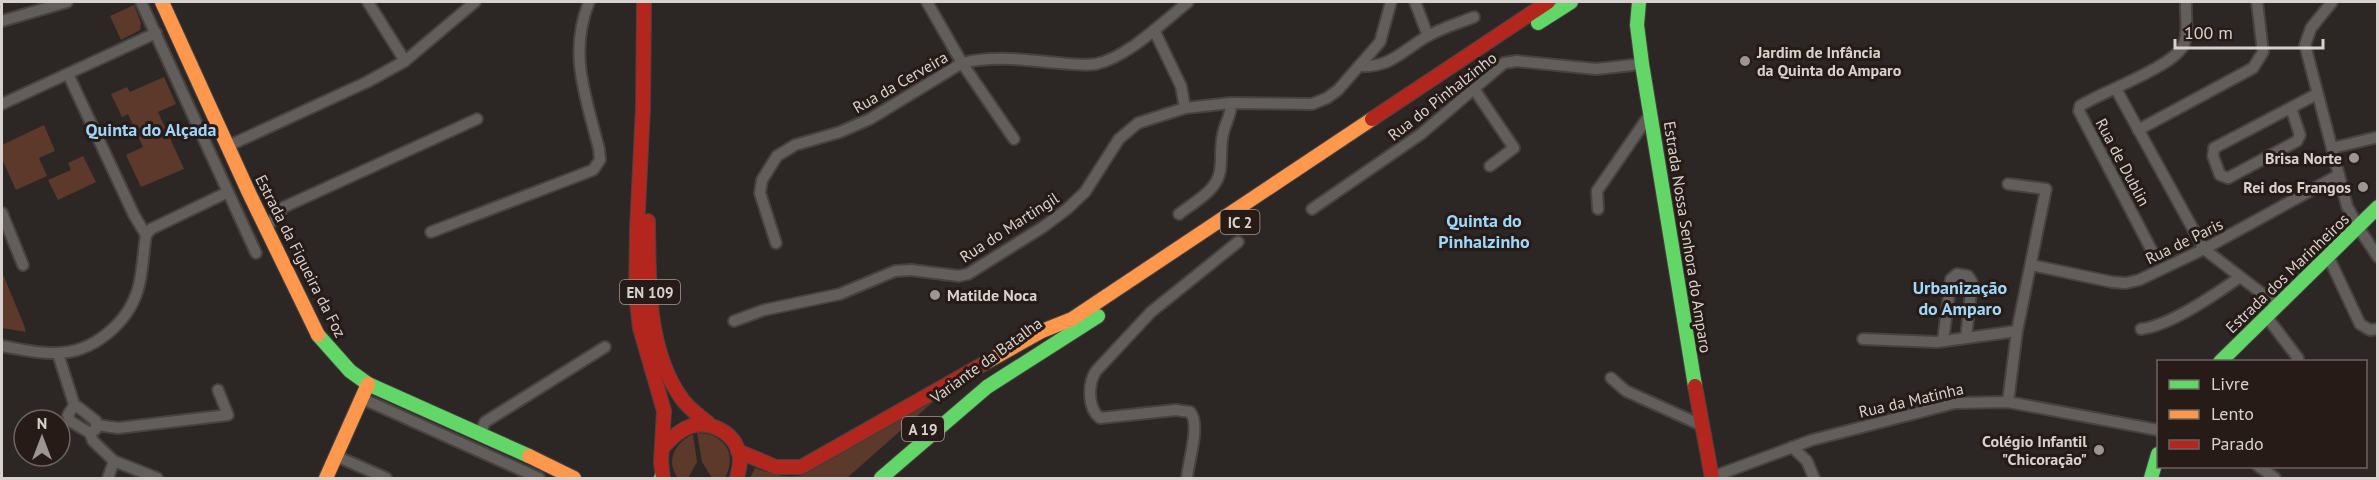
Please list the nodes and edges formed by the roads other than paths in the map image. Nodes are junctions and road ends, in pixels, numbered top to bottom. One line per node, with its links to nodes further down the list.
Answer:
1 (67, 2): 18 (street)
2 (141, 2): 22 (street)
3 (162, 2): 42 (main road, Estrada da Figueira da Foz)
4 (368, 2): 24 (street)
5 (475, 2): 24 (street)
6 (589, 2): 57 (street)
7 (644, 2): 41 (main road, EN 109)
8 (927, 2): 25 (street)
9 (1188, 2): 21 (street, Rua da Cerveira)
10 (1390, 2): 27 (street, Rua do Martingil)
11 (1415, 2): 23 (street)
12 (1548, 2): 71 (main road, IC 2)
13 (1570, 2): 82 (main road, IC 2)
14 (1639, 2): 26 (main road, Estrada Nossa Senhora do Amparo)
15 (2186, 2): 30 (street, Rua de Dublin)
16 (2257, 2): 38 (street)
17 (2332, 2): 31 (street)
18 (30, 7): 20 (street)
19 (1474, 17): 23 (street)
20 (2, 21)
21 (1154, 30): 25 (street, Rua da Cerveira); 34 (street)
22 (156, 33): 28 (street); 48 (street)
23 (1428, 36): 27 (street)
24 (405, 61): 42 (street)
25 (962, 63): 40 (street); 60 (street, Rua da Cerveira)
26 (1642, 64): 29 (street, Rua do Pinhalzinho); 36 (main road, Estrada Nossa Senhora do Amparo)
27 (1360, 66): 32 (street, Rua do Martingil)
28 (68, 74): 33 (street); 58 (street)
29 (1474, 89): 44 (street); 51 (street, Rua do Pinhalzinho)
30 (2116, 89): 38 (street); 62 (street, Rua de Dublin)
31 (2317, 94): 35 (street); 43 (street)
32 (1231, 103): 34 (street, Rua do Martingil); 54 (street)
33 (2, 104)
34 (1185, 108): 72 (street, Rua do Martingil)
35 (2291, 108): 35 (street)
36 (1652, 117): 52 (street); 92 (main road, Estrada Nossa Senhora do Amparo)
37 (477, 119): 56 (street)
38 (2139, 130): 61 (street)
39 (2378, 137): 43 (street)
40 (1014, 139)
41 (642, 144): 91 (main road, EN 109); 97 (main road, EN 109)
42 (228, 146): 45 (main road, Estrada da Figueira da Foz)
43 (2332, 148): 46 (street)
44 (1490, 166)
45 (239, 171): 48 (street); 49 (main road, Estrada da Figueira da Foz)
46 (2339, 175): 55 (street); 61 (street, Rua de Paris)
47 (2008, 184): 67 (street)
48 (228, 192): 49 (street); 58 (street); 63 (street)
49 (249, 193): 56 (main road, Estrada da Figueira da Foz)
50 (2378, 207): 55 (main road, Estrada dos Marinheiros)
51 (1312, 209)
52 (1598, 209)
53 (2, 213): 66 (street)
54 (1179, 214)
55 (2358, 227): 64 (main road, Estrada dos Marinheiros); 65 (street)
56 (266, 228): 86 (main road, Estrada da Figueira da Foz)
57 (431, 232)
58 (147, 235): 81 (street)
59 (1238, 242): 116 (street)
60 (776, 243)
61 (2204, 249): 67 (street, Rua de Paris); 68 (street)
62 (2152, 251)
63 (256, 253)
64 (2328, 256): 69 (main road, Estrada dos Marinheiros); 74 (street)
65 (2378, 257)
66 (23, 265)
67 (2031, 265): 75 (street)
68 (2240, 277): 69 (street); 73 (street)
69 (2277, 305): 70 (main road, Estrada dos Marinheiros)
70 (2266, 316): 83 (main road, Estrada dos Marinheiros); 84 (street)
71 (1072, 319): 99 (main road); 113 (main road, Variante da Batalha / A 19)
72 (734, 321)
73 (2141, 329)
74 (2378, 329)
75 (2017, 331): 76 (street); 89 (street)
76 (1966, 338): 78 (street); 78 (street)
77 (1863, 339): 78 (street)
78 (1943, 341)
79 (2, 346): 81 (street)
80 (605, 347): 95 (street)
81 (58, 354): 90 (street)
82 (1042, 354): 114 (main road, IC 2); 115 (main road)
83 (2222, 360)
84 (2298, 360)
85 (1611, 378): 92 (street)
86 (368, 384): 88 (main road); 95 (main road, Estrada da Figueira da Foz)
87 (218, 390): 93 (street)
88 (361, 398): 100 (main road); 109 (street)
89 (2008, 402): 94 (street, Rua da Matinha); 96 (street, Rua da Matinha)
90 (75, 407): 93 (street); 93 (street)
91 (709, 424): 97 (main road); 99 (main road, EN 109)
92 (1701, 425): 117 (main road, Estrada Nossa Senhora do Amparo)
93 (93, 429): 102 (street)
94 (2157, 430)
95 (480, 434): 110 (main road, Estrada da Figueira da Foz)
96 (1812, 440): 98 (street, Rua da Matinha); 103 (street)
97 (664, 446): 111 (main road, EN 109)
98 (1792, 447): 103 (street); 117 (street, Rua da Matinha)
99 (738, 451): 112 (main road)
100 (336, 456): 107 (main road); 108 (street)
101 (2157, 457): 119 (main road)
102 (114, 461): 105 (street); 106 (street)
103 (1807, 461): 118 (street)
104 (2261, 468): 120 (street)
105 (108, 478)
106 (157, 478)
107 (326, 478)
108 (386, 478)
109 (540, 478)
110 (574, 478)
111 (662, 478)
112 (736, 478)
113 (868, 478)
114 (881, 478)
115 (890, 478)
116 (1187, 478)
117 (1712, 478)
118 (1814, 478)
119 (2151, 478)
120 (2275, 478)

